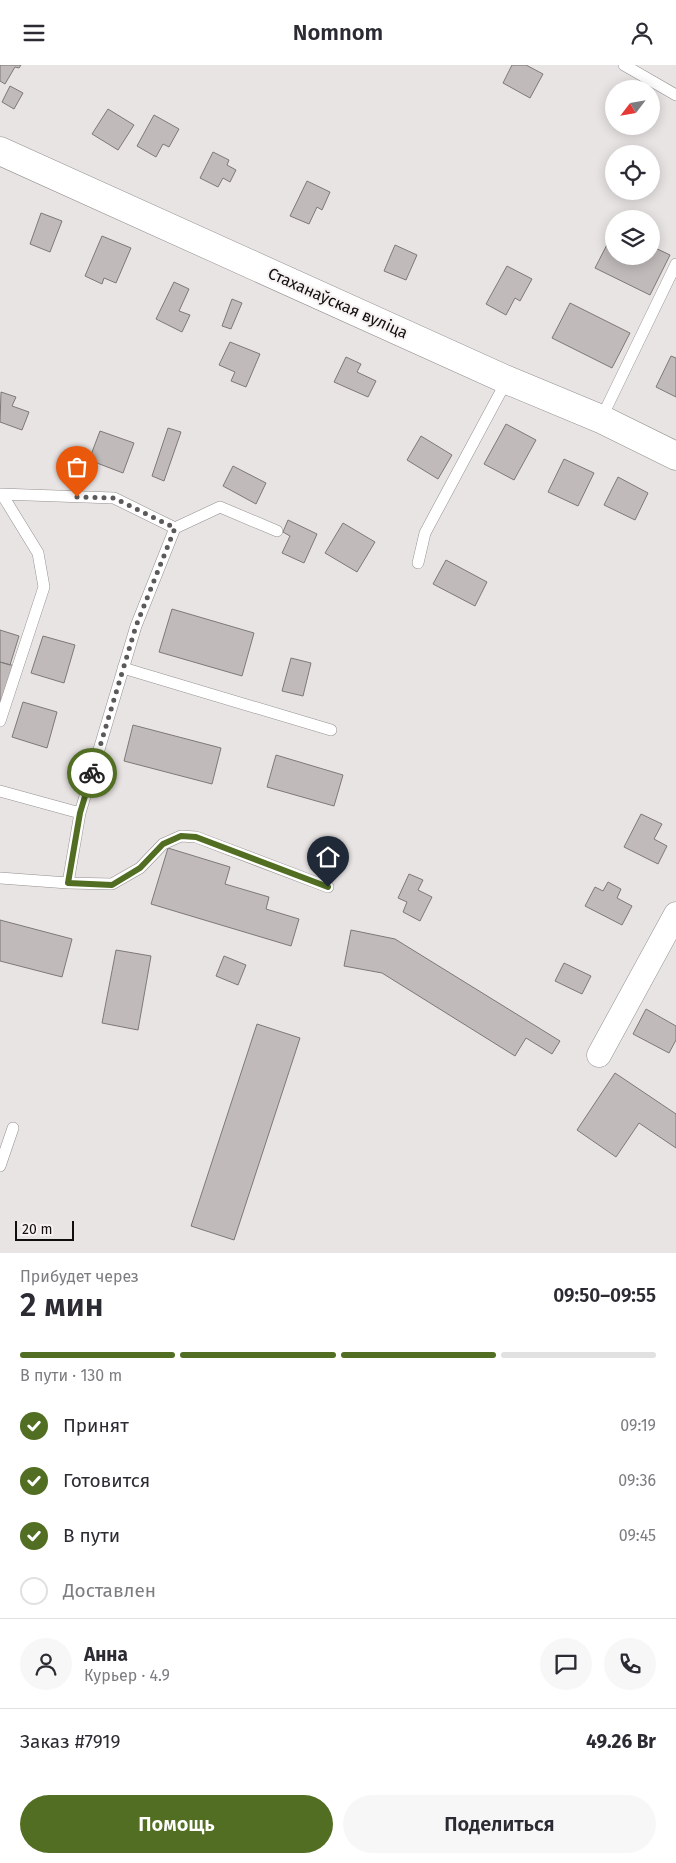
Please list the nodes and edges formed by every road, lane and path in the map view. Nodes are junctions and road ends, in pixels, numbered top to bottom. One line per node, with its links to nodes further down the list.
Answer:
1 (624, 65): 2 (lane)
2 (676, 95)
3 (0, 151): 5 (street, Стаханаўская вуліца)
4 (676, 264): 6 (lane)
5 (507, 380): 6 (street, Стаханаўская вуліца); 11 (lane)
6 (601, 419): 7 (street, Стаханаўская вуліца)
7 (676, 456)
8 (1, 495): 9 (lane); 13 (lane)
9 (175, 528): 10 (lane); 12 (lane)
10 (277, 531)
11 (418, 563)
12 (123, 668): 14 (lane); 16 (lane)
13 (0, 721)
14 (331, 730)
15 (0, 791): 16 (lane)
16 (80, 813): 18 (lane)
17 (0, 877): 18 (lane)
18 (68, 883): 19 (lane)
19 (328, 887)
20 (676, 914): 21 (street)
21 (598, 1055)
22 (13, 1128): 23 (lane)
23 (0, 1166)

